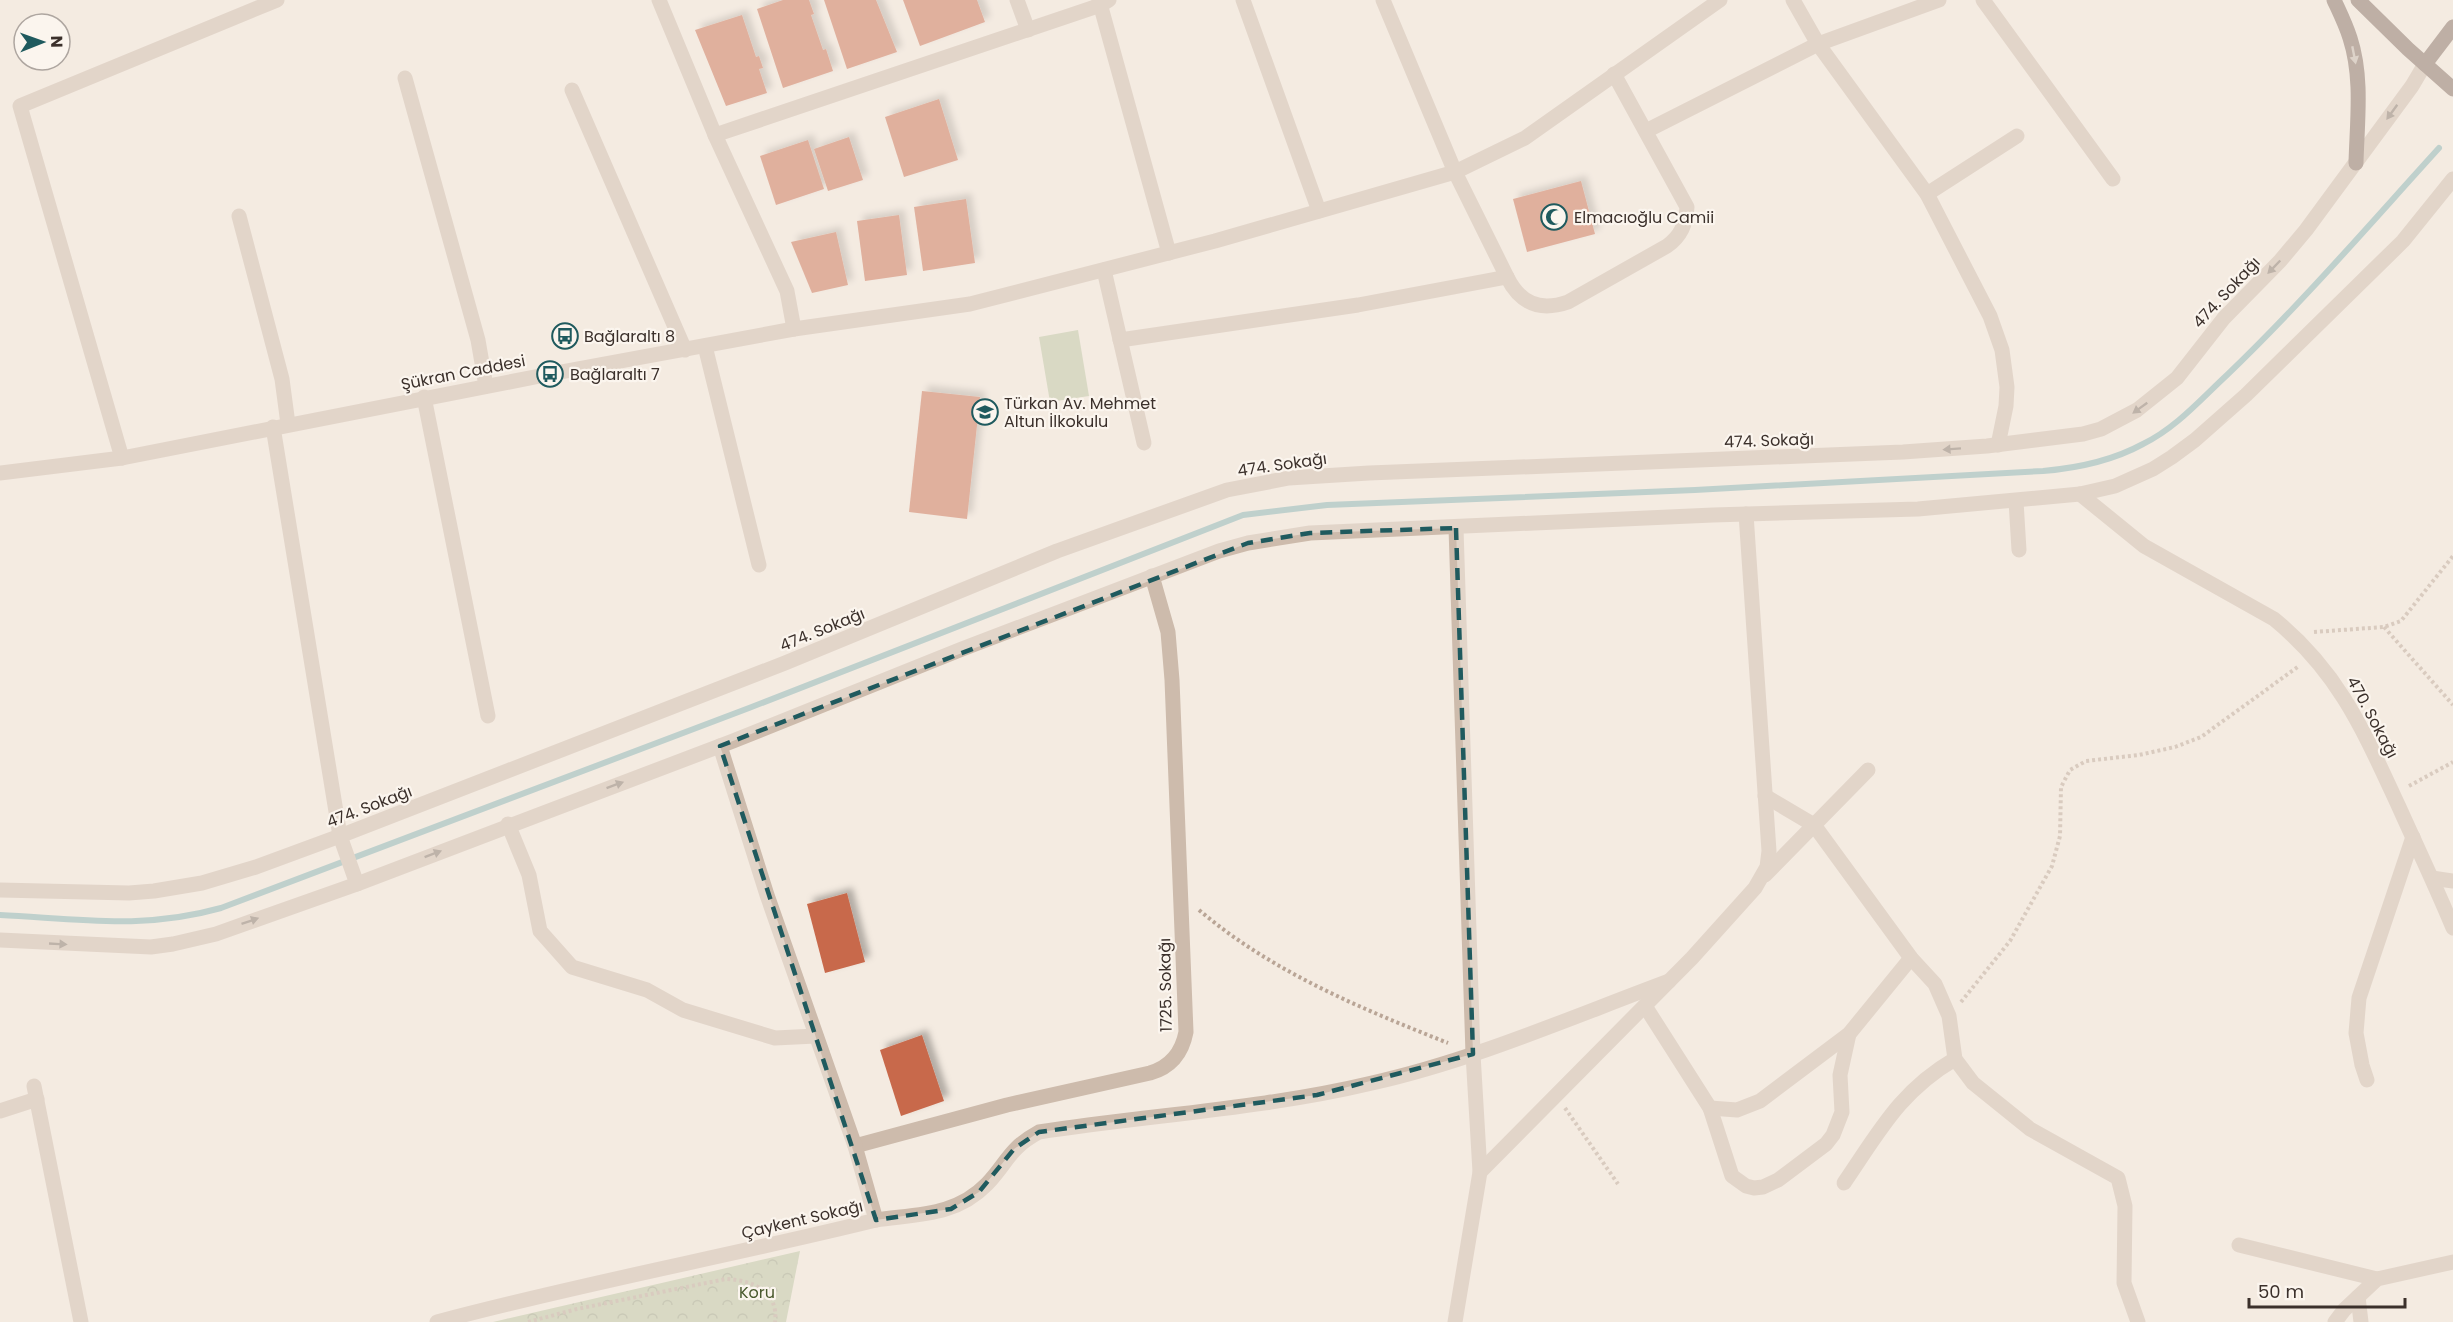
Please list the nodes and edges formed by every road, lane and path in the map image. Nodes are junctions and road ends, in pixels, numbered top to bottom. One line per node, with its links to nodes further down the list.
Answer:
1 (277, 0): 44 (street)
2 (659, 0): 22 (street)
3 (1017, 0): 14 (street)
4 (1243, 0): 29 (street)
5 (1383, 0): 25 (street)
6 (1720, 0): 17 (street, Şükran Caddesi)
7 (1793, 0): 15 (street)
8 (1939, 0): 15 (street)
9 (1983, 0): 26 (street)
10 (2334, 0): 24 (main road, one-way to 24)
11 (2358, 0): 16 (main road)
12 (1103, 2): 14 (street); 31 (street)
13 (2453, 27): 16 (main road, 474. Sokağı)
14 (1028, 30): 22 (street)
15 (1818, 44): 21 (street); 28 (street)
16 (2425, 64): 19 (main road); 24 (street, 474. Sokağı, one-way to 24)
17 (1614, 74): 21 (street); 25 (street, Şükran Caddesi)
18 (405, 78): 38 (street)
19 (2453, 89)
20 (572, 90): 37 (street)
21 (1646, 132): 33 (street)
22 (716, 135): 34 (street)
23 (2017, 136): 28 (street)
24 (2356, 163): 43 (street, 474. Sokağı, one-way to 43)
25 (1455, 172): 29 (street, Şükran Caddesi); 33 (street)
26 (2113, 179)
27 (2453, 179): 46 (street)
28 (1927, 194): 43 (street)
29 (1319, 211): 31 (street, Şükran Caddesi)
30 (239, 216): 40 (street)
31 (1169, 253): 32 (street, Şükran Caddesi)
32 (1104, 270): 34 (street, Şükran Caddesi); 35 (street)
33 (1507, 277): 35 (street)
34 (795, 330): 36 (street, Şükran Caddesi)
35 (1120, 339): 42 (street)
36 (705, 346): 37 (street, Şükran Caddesi); 52 (street)
37 (685, 350): 38 (street, Şükran Caddesi)
38 (486, 386): 39 (street, Şükran Caddesi)
39 (424, 397): 40 (street, Şükran Caddesi); 58 (street)
40 (288, 424): 41 (street, Şükran Caddesi)
41 (273, 427): 44 (street, Şükran Caddesi); 67 (street)
42 (1144, 443)
43 (1998, 445): 67 (street, 474. Sokağı, one-way to 67)
44 (122, 458): 45 (street, Şükran Caddesi)
45 (0, 473)
46 (2080, 494): 47 (street); 55 (street, 470. Sokağı)
47 (2016, 501): 48 (street); 50 (street)
48 (1746, 514): 49 (street); 63 (street)
49 (1456, 528): 53 (street); 82 (street)
50 (2019, 550)
51 (2453, 556): 54 (path)
52 (759, 565)
53 (1152, 576): 59 (street); 73 (street, 1725. Sokağı)
54 (2384, 627): 55 (path); 57 (path)
55 (2292, 634): 56 (street, 470. Sokağı)
56 (2313, 656): 62 (street, 470. Sokağı); 79 (path)
57 (2453, 705)
58 (488, 716)
59 (720, 746): 64 (street, one-way to 59); 81 (street, Çaykent Sokağı)
60 (2453, 762): 62 (path)
61 (1868, 770): 65 (street)
62 (2393, 795): 66 (street, 470. Sokağı)
63 (1765, 796): 65 (street); 70 (street)
64 (508, 824): 68 (street, one-way to 64); 81 (street)
65 (1814, 825): 70 (street); 76 (street)
66 (2413, 837): 69 (street, 470. Sokağı); 84 (street)
67 (342, 842): 68 (street); 72 (street, 474. Sokağı)
68 (355, 878): 75 (street, one-way to 68)
69 (2432, 878): 71 (street); 74 (street, 470. Sokağı)
70 (1762, 879): 77 (street)
71 (2453, 881)
72 (0, 890)
73 (1180, 894): 82 (path); 88 (street, 1725. Sokağı)
74 (2453, 928)
75 (0, 940)
76 (1911, 958): 79 (street); 80 (street)
77 (1669, 981): 78 (street); 82 (street)
78 (1645, 1006): 85 (street); 86 (street)
79 (1949, 1016): 83 (street)
80 (1849, 1034): 86 (street); 86 (street)
81 (816, 1036): 88 (street, Çaykent Sokağı)
82 (1473, 1053): 89 (street); 92 (street)
83 (1955, 1059): 90 (street); 102 (street)
84 (2367, 1080)
85 (1556, 1095): 89 (street); 91 (path)
86 (1710, 1108)
87 (0, 1111): 97 (street)
88 (855, 1146): 92 (street, Çaykent Sokağı)
89 (1480, 1172): 101 (street)
90 (1844, 1183)
91 (1618, 1184)
92 (876, 1220): 98 (street, Çaykent Sokağı)
93 (2239, 1245): 95 (street)
94 (2453, 1262): 95 (street)
95 (2377, 1279): 96 (street)
96 (2358, 1297): 103 (street); 104 (street)
97 (81, 1322)
98 (437, 1322)
99 (528, 1322): 100 (path)
100 (775, 1322)
101 (1455, 1322)
102 (2138, 1322)
103 (2335, 1322)
104 (2361, 1322)

